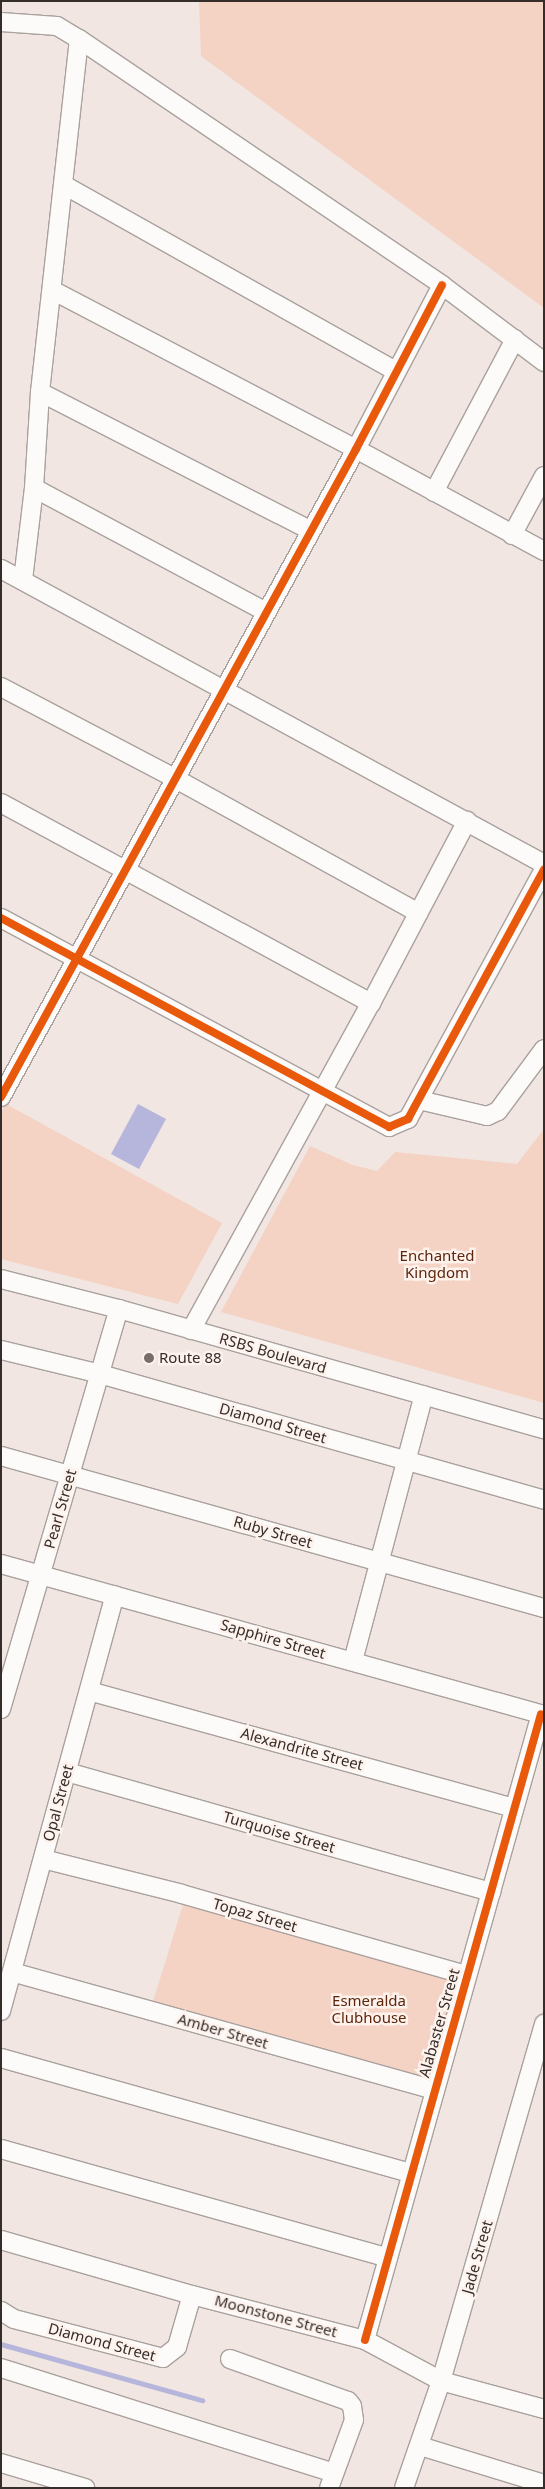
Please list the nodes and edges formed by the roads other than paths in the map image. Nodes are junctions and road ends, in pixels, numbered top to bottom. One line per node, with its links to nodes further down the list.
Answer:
1 (1, 22): 2 (street)
2 (79, 39): 3 (street); 4 (street)
3 (64, 186): 5 (street); 8 (street)
4 (442, 285): 6 (street); 8 (street)
5 (52, 290): 9 (street); 10 (street)
6 (515, 339): 7 (street); 13 (street)
7 (544, 362)
8 (395, 371): 10 (street)
9 (40, 392): 12 (street); 14 (street)
10 (356, 449): 13 (street); 14 (street)
11 (544, 476): 15 (street)
12 (34, 488): 18 (street); 19 (street)
13 (434, 492): 15 (street)
14 (310, 530): 19 (street)
15 (512, 535): 16 (street)
16 (544, 552)
17 (1, 569): 18 (street)
18 (23, 580): 21 (street)
19 (266, 612): 21 (street)
20 (1, 687): 22 (street)
21 (224, 690): 22 (street); 24 (street)
22 (176, 779): 26 (street); 28 (street)
23 (1, 803): 26 (street)
24 (467, 821): 25 (street); 28 (street)
25 (544, 864)
26 (125, 869): 30 (street); 31 (street)
27 (544, 870): 35 (street)
28 (419, 913): 31 (street)
29 (1, 918): 30 (street)
30 (76, 958): 33 (street); 34 (street)
31 (370, 1003): 33 (street)
32 (544, 1049): 35 (street)
33 (322, 1092): 35 (street); 38 (street)
34 (1, 1097)
35 (419, 1100)
36 (1, 1279): 37 (street, RSBS Boulevard)
37 (119, 1309): 38 (street, RSBS Boulevard); 40 (street, Pearl Street)
38 (191, 1330): 41 (street, RSBS Boulevard)
39 (1, 1350): 40 (street, Diamond Street)
40 (100, 1374): 44 (street, Diamond Street); 45 (street, Pearl Street)
41 (424, 1395): 42 (street, RSBS Boulevard); 44 (street)
42 (544, 1429)
43 (1, 1456): 45 (street, Ruby Street)
44 (406, 1462): 46 (street, Diamond Street); 47 (street)
45 (70, 1475): 47 (street, Ruby Street); 49 (street, Pearl Street)
46 (544, 1500)
47 (380, 1562): 51 (street, Ruby Street); 52 (street)
48 (1, 1564): 49 (street, Sapphire Street)
49 (41, 1575): 50 (street, Sapphire Street); 53 (street, Pearl Street)
50 (115, 1595): 52 (street, Sapphire Street); 54 (street, Opal Street)
51 (544, 1608)
52 (353, 1661): 56 (street, Sapphire Street)
53 (8, 1665): 55 (street, Pearl Street)
54 (89, 1691): 57 (street, Opal Street); 58 (street, Alexandrite Street)
55 (1, 1710)
56 (542, 1714): 58 (street, Alabaster Street)
57 (67, 1772): 59 (street, Opal Street); 60 (street, Turquoise Street)
58 (514, 1808): 60 (street, Alabaster Street)
59 (43, 1858): 61 (street, Opal Street); 62 (street, Topaz Street)
60 (491, 1892): 62 (street, Alabaster Street)
61 (12, 1972): 63 (street, Opal Street); 66 (street, Amber Street)
62 (466, 1975): 66 (street, Alabaster Street)
63 (1, 2011)
64 (544, 2024): 76 (street, Jade Street)
65 (1, 2058): 68 (street)
66 (434, 2090): 68 (street, Alabaster Street)
67 (1, 2149): 70 (street)
68 (411, 2173): 70 (street, Alabaster Street)
69 (1, 2240): 71 (street, Moonstone Street)
70 (388, 2258): 73 (street, Alabaster Street)
71 (192, 2294): 72 (street, Diamond Street); 73 (street, Moonstone Street)
72 (1, 2311)
73 (365, 2340): 76 (street, Moonstone Street)
74 (230, 2359): 80 (street)
75 (1, 2368): 80 (street)
76 (442, 2381): 77 (street, Moonstone Street); 78 (street, Jade Street)
77 (544, 2409)
78 (420, 2446): 81 (street); 83 (street, Jade Street)
79 (1, 2463): 82 (street)
80 (331, 2480)
81 (544, 2484)
82 (85, 2488)
83 (404, 2488)

